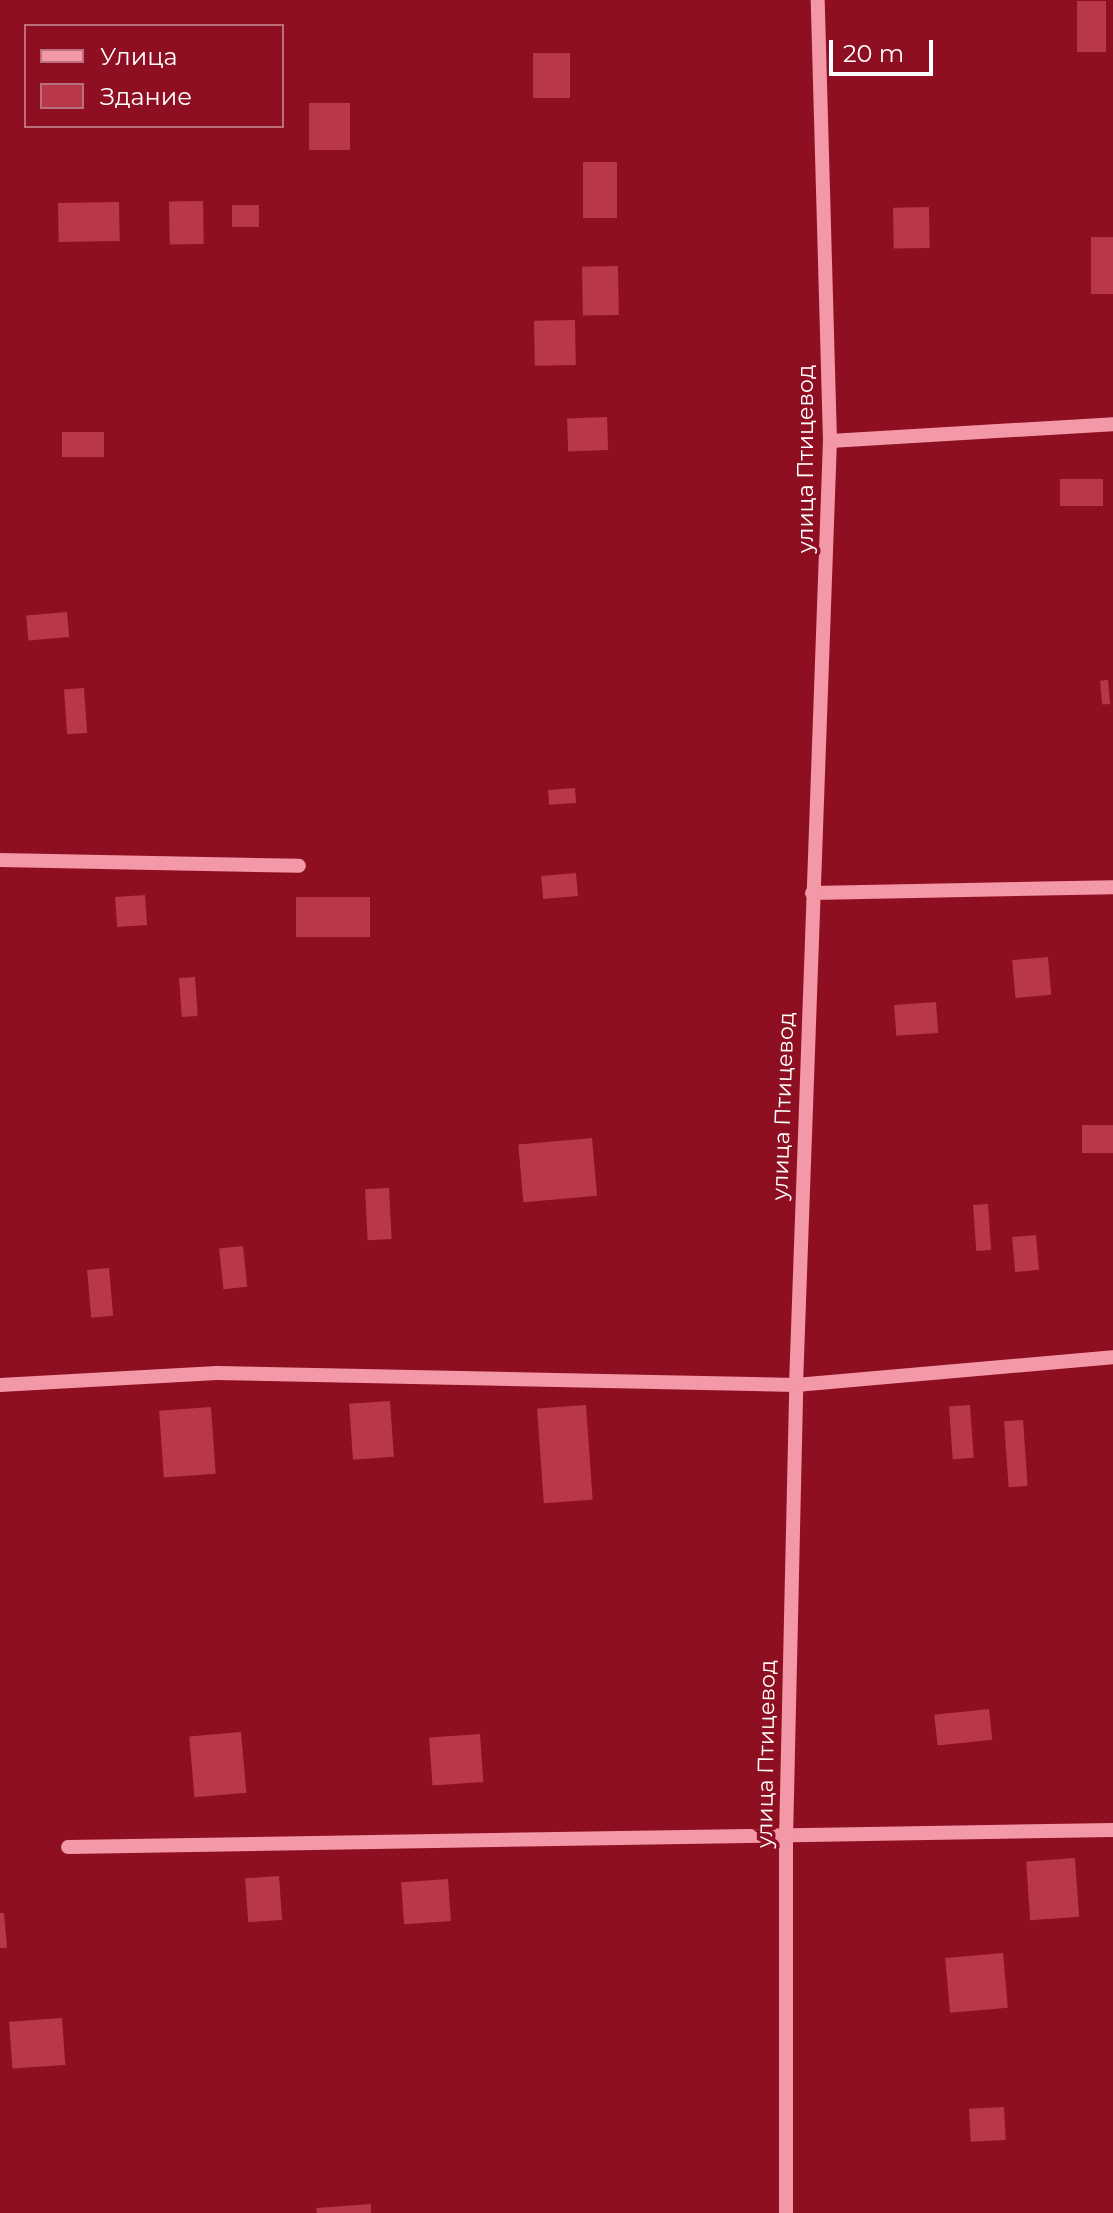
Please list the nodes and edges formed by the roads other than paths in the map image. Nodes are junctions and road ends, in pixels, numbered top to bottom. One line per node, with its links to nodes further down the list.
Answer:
1 (818, 0): 3 (street, улица Птицевод)
2 (1113, 424): 3 (street)
3 (830, 441): 7 (street, улица Птицевод)
4 (0, 860): 5 (street)
5 (299, 866)
6 (1113, 887): 7 (street)
7 (812, 893): 10 (street, улица Птицевод)
8 (1113, 1357): 10 (street)
9 (0, 1385): 10 (street)
10 (796, 1385): 12 (street, улица Птицевод)
11 (1113, 1830): 12 (street)
12 (786, 1839): 13 (street); 14 (street, улица Птицевод)
13 (68, 1847)
14 (786, 2213)

